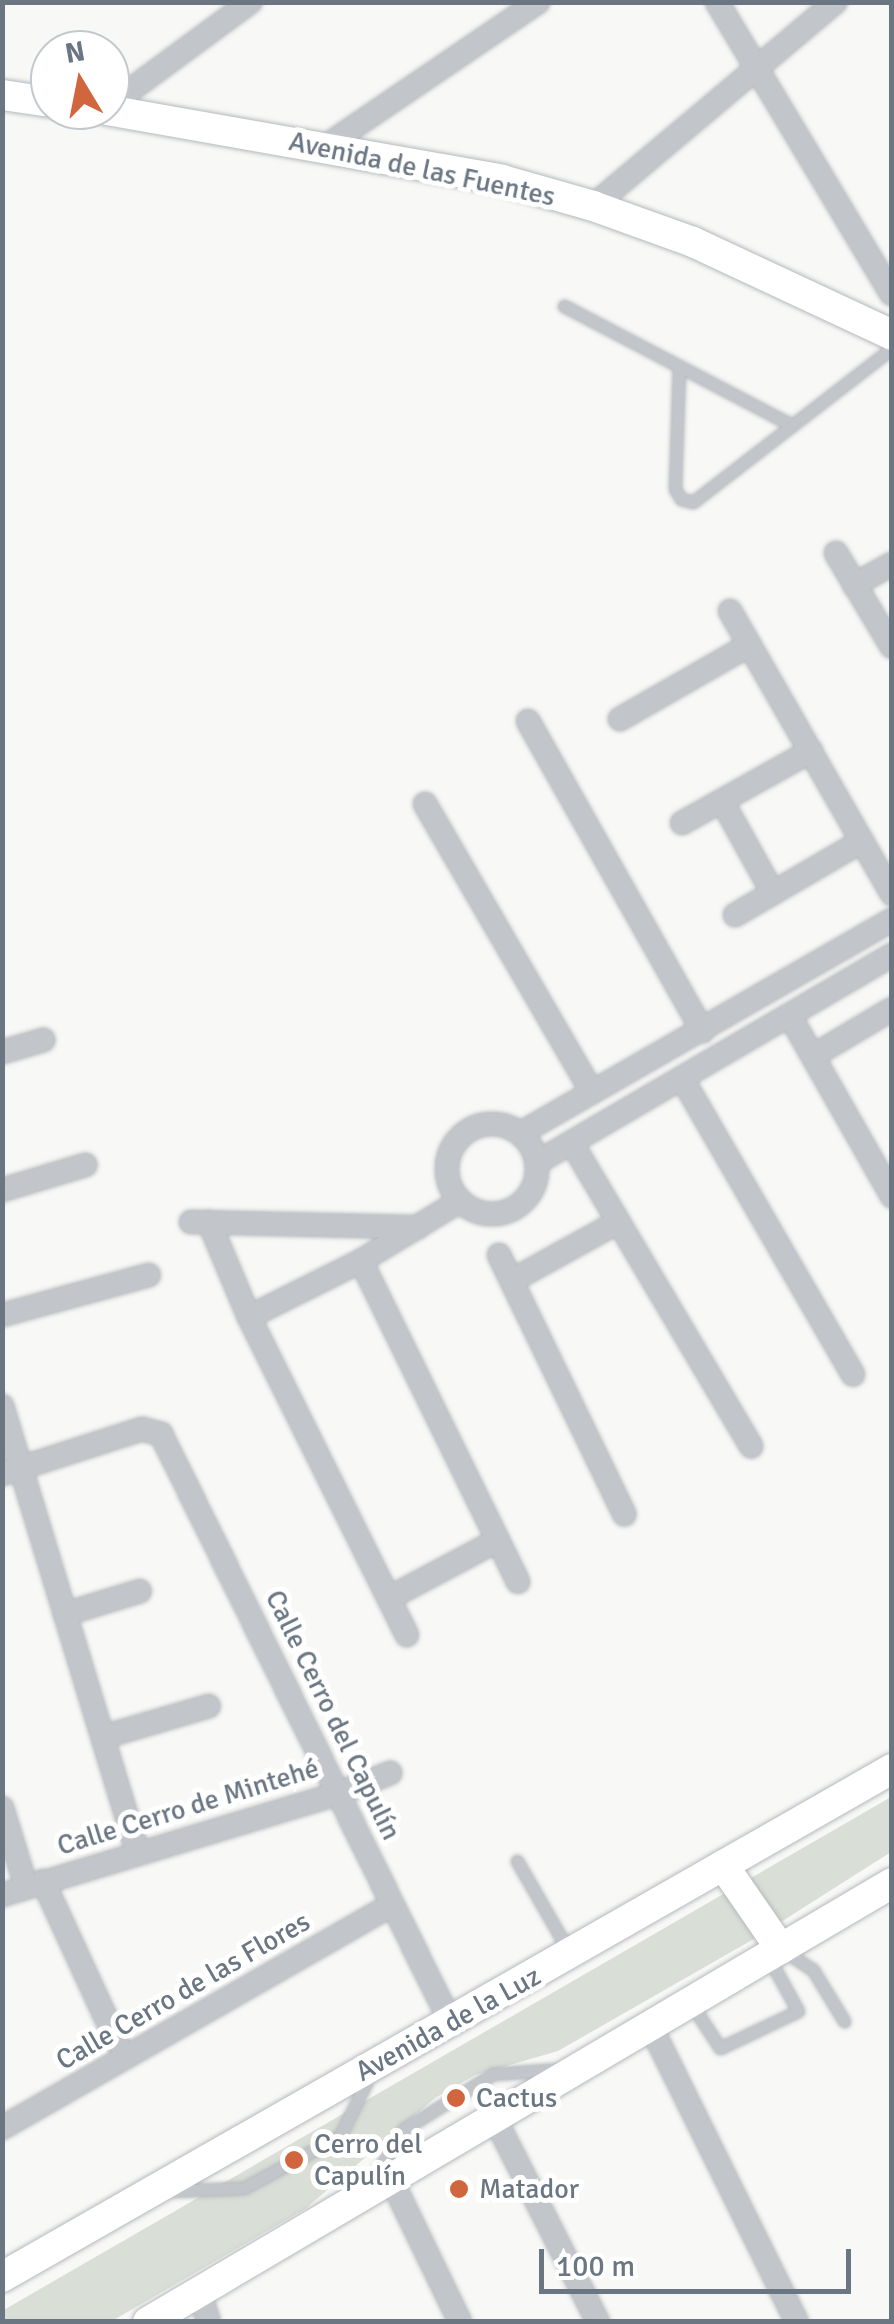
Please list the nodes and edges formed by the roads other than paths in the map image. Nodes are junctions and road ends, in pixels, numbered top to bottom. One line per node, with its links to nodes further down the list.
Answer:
1 (250, 2): 6 (street)
2 (538, 2): 10 (street)
3 (718, 2): 5 (street)
4 (835, 2): 5 (street)
5 (758, 70): 11 (street); 12 (street)
6 (130, 92)
7 (2, 96): 8 (main road)
8 (30, 100)
9 (130, 112): 10 (main road, Avenida de las Fuentes)
10 (323, 148): 11 (main road, Avenida de las Fuentes)
11 (593, 206): 14 (main road, Avenida de las Fuentes)
12 (892, 294)
13 (564, 306): 16 (lane)
14 (892, 335)
15 (892, 348): 17 (lane)
16 (679, 366): 17 (lane); 17 (lane)
17 (792, 426)
18 (836, 553): 20 (street)
19 (892, 564): 20 (street)
20 (854, 585): 23 (street)
21 (730, 610): 22 (street)
22 (750, 645): 24 (street); 26 (street)
23 (892, 648)
24 (620, 720)
25 (528, 721): 38 (street)
26 (811, 751): 27 (street); 30 (street)
27 (722, 801): 29 (street); 31 (street)
28 (425, 804): 43 (street)
29 (682, 823)
30 (862, 841): 31 (street); 32 (street)
31 (773, 893): 33 (street)
32 (892, 894)
33 (735, 915)
34 (892, 920): 38 (street)
35 (892, 956): 37 (street)
36 (892, 1009): 41 (street)
37 (791, 1018): 41 (street); 42 (street)
38 (702, 1031): 43 (street)
39 (43, 1040): 40 (street)
40 (2, 1052)
41 (813, 1056): 49 (street)
42 (683, 1080): 45 (street); 59 (street)
43 (592, 1092): 44 (street)
44 (521, 1133): 46 (street); 50 (street)
45 (573, 1145): 46 (street); 51 (street)
46 (538, 1162): 50 (street)
47 (85, 1165): 48 (street)
48 (2, 1190)
49 (892, 1196)
50 (460, 1201): 52 (street)
51 (618, 1222): 56 (street); 61 (street)
52 (418, 1227): 54 (street); 58 (street)
53 (499, 1255): 56 (street)
54 (361, 1261): 58 (street); 64 (street)
55 (149, 1275): 57 (street)
56 (513, 1280): 63 (street)
57 (2, 1315)
58 (249, 1318): 67 (street)
59 (853, 1374)
60 (2, 1406): 62 (street)
61 (751, 1446)
62 (12, 1472): 68 (street); 74 (street, Calle Cerro del Capulín)
63 (624, 1514)
64 (498, 1540): 65 (street); 67 (street)
65 (518, 1582)
66 (140, 1591): 68 (street)
67 (389, 1598): 69 (street)
68 (65, 1614): 71 (street)
69 (407, 1635)
70 (209, 1706): 71 (street)
71 (103, 1737): 76 (street)
72 (892, 1769): 78 (main road, Avenida de la Luz)
73 (390, 1773): 74 (street, Calle Cerro de Mintehé)
74 (340, 1793): 76 (street, Calle Cerro de Mintehé); 82 (street, Calle Cerro del Capulín)
75 (2, 1808): 80 (street)
76 (138, 1854): 80 (street, Calle Cerro de Mintehé)
77 (517, 1861): 84 (lane)
78 (724, 1865): 83 (main road); 84 (main road, Avenida de la Luz)
79 (892, 1883): 83 (main road)
80 (34, 1884): 81 (street, Calle Cerro de Mintehé); 89 (street)
81 (2, 1895)
82 (392, 1906): 87 (street, Calle Cerro del Capulín); 93 (street, Calle Cerro de las Flores)
83 (774, 1952): 85 (main road); 85 (lane); 86 (lane)
84 (571, 1955): 87 (main road, Avenida de la Luz)
85 (690, 2002): 88 (main road)
86 (844, 2021)
87 (451, 2023): 90 (main road, Avenida de la Luz)
88 (650, 2025): 91 (main road); 102 (street)
89 (117, 2042)
90 (374, 2066): 95 (main road, Avenida de la Luz); 95 (lane)
91 (576, 2068): 92 (main road); 94 (lane)
92 (494, 2117): 94 (main road); 101 (street)
93 (2, 2128)
94 (377, 2184): 97 (main road); 98 (street)
95 (153, 2192): 96 (main road, Avenida de la Luz)
96 (2, 2277)
97 (199, 2290): 99 (main road); 100 (street)
98 (453, 2319)
99 (148, 2322)
100 (210, 2322)
101 (598, 2322)
102 (797, 2322)

